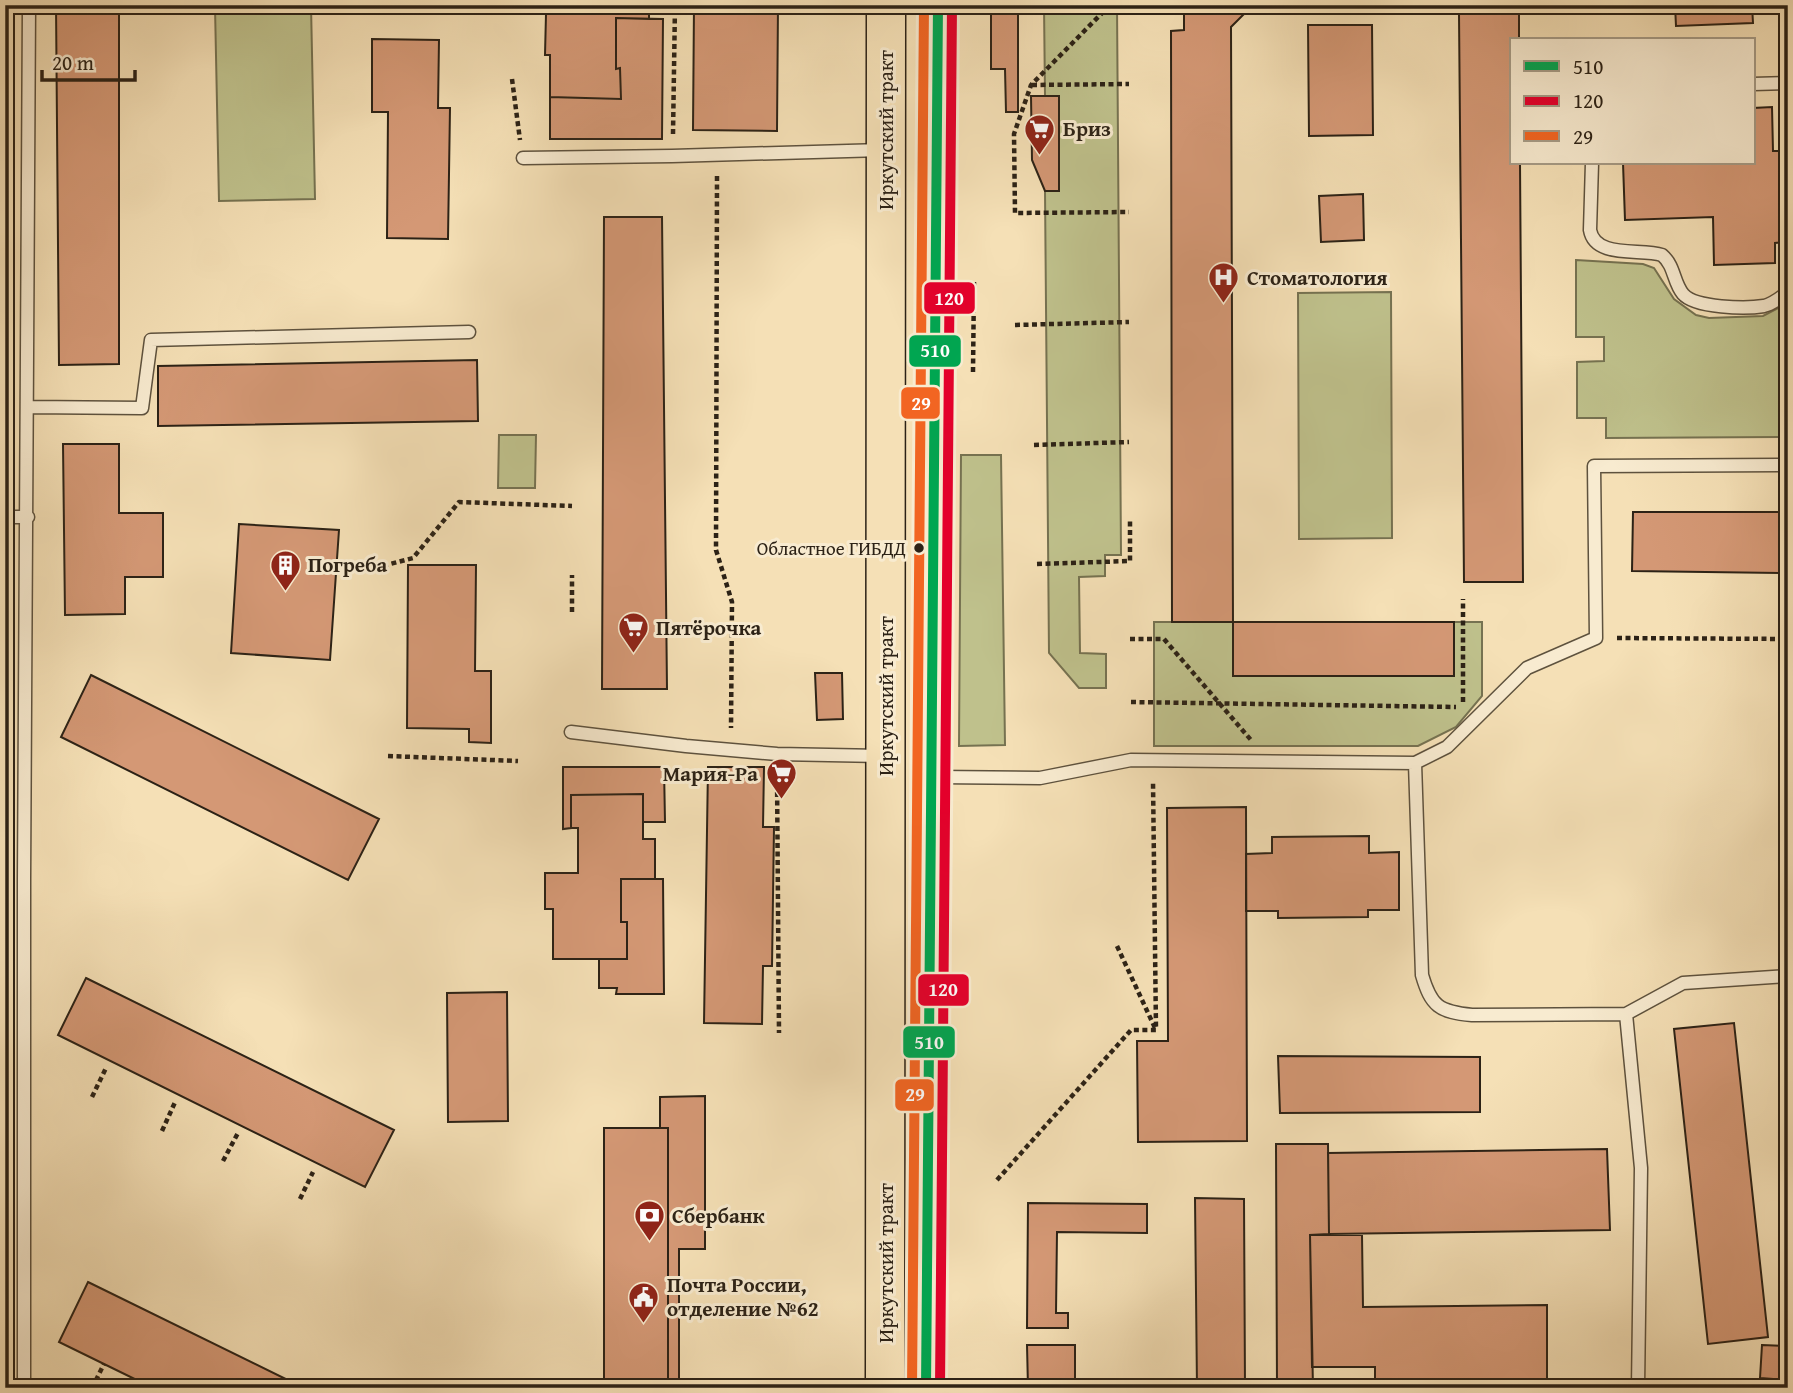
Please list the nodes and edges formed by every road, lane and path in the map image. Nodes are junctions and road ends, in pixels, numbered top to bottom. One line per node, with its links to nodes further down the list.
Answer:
1 (29, 5): 23 (lane)
2 (675, 5): 13 (path)
3 (886, 5): 11 (main road, Иркутский тракт)
4 (938, 5): 50 (main road, Иркутский тракт)
5 (1111, 5): 10 (path)
6 (512, 79): 14 (path)
7 (1755, 83): 8 (lane)
8 (1788, 83)
9 (1129, 84): 10 (path)
10 (1031, 85): 16 (path)
11 (886, 150): 12 (lane); 45 (main road, Иркутский тракт)
12 (717, 155): 13 (lane); 42 (path)
13 (672, 156): 14 (lane)
14 (523, 158)
15 (1592, 164): 18 (lane)
16 (1129, 212)
17 (974, 282): 22 (path)
18 (1788, 292)
19 (1129, 322): 20 (path)
20 (1015, 325)
21 (469, 332): 23 (lane)
22 (973, 372)
23 (28, 407): 29 (lane)
24 (1129, 442): 25 (path)
25 (1034, 445)
26 (1788, 465): 36 (lane)
27 (572, 506): 32 (path)
28 (5, 517): 29 (lane)
29 (28, 517): 66 (lane)
30 (1130, 518): 31 (path)
31 (1037, 564)
32 (375, 568)
33 (572, 575): 35 (path)
34 (1463, 599): 40 (path)
35 (572, 612)
36 (1595, 638): 38 (path); 49 (lane)
37 (1130, 639): 40 (path)
38 (1788, 639)
39 (1131, 702): 40 (path)
40 (1219, 703): 48 (path)
41 (571, 732): 42 (lane)
42 (731, 750): 43 (lane)
43 (777, 754): 45 (lane); 55 (path)
44 (388, 756): 47 (path)
45 (886, 756): 68 (main road, Иркутский тракт)
46 (1153, 760): 48 (lane); 50 (lane); 54 (path)
47 (518, 761)
48 (1268, 761): 49 (lane)
49 (1415, 763): 53 (lane)
50 (932, 777): 69 (main road, Иркутский тракт)
51 (1118, 946): 54 (path)
52 (1788, 976): 53 (lane)
53 (1626, 1013): 70 (lane)
54 (1156, 1030): 63 (path)
55 (779, 1033)
56 (106, 1068): 57 (path)
57 (92, 1097)
58 (176, 1100): 59 (path)
59 (162, 1131)
60 (239, 1131): 61 (path)
61 (223, 1161)
62 (313, 1172): 64 (path)
63 (997, 1180)
64 (300, 1199)
65 (104, 1364): 67 (path)
66 (24, 1388)
67 (92, 1388)
68 (885, 1388)
69 (926, 1388)
70 (1638, 1388)

